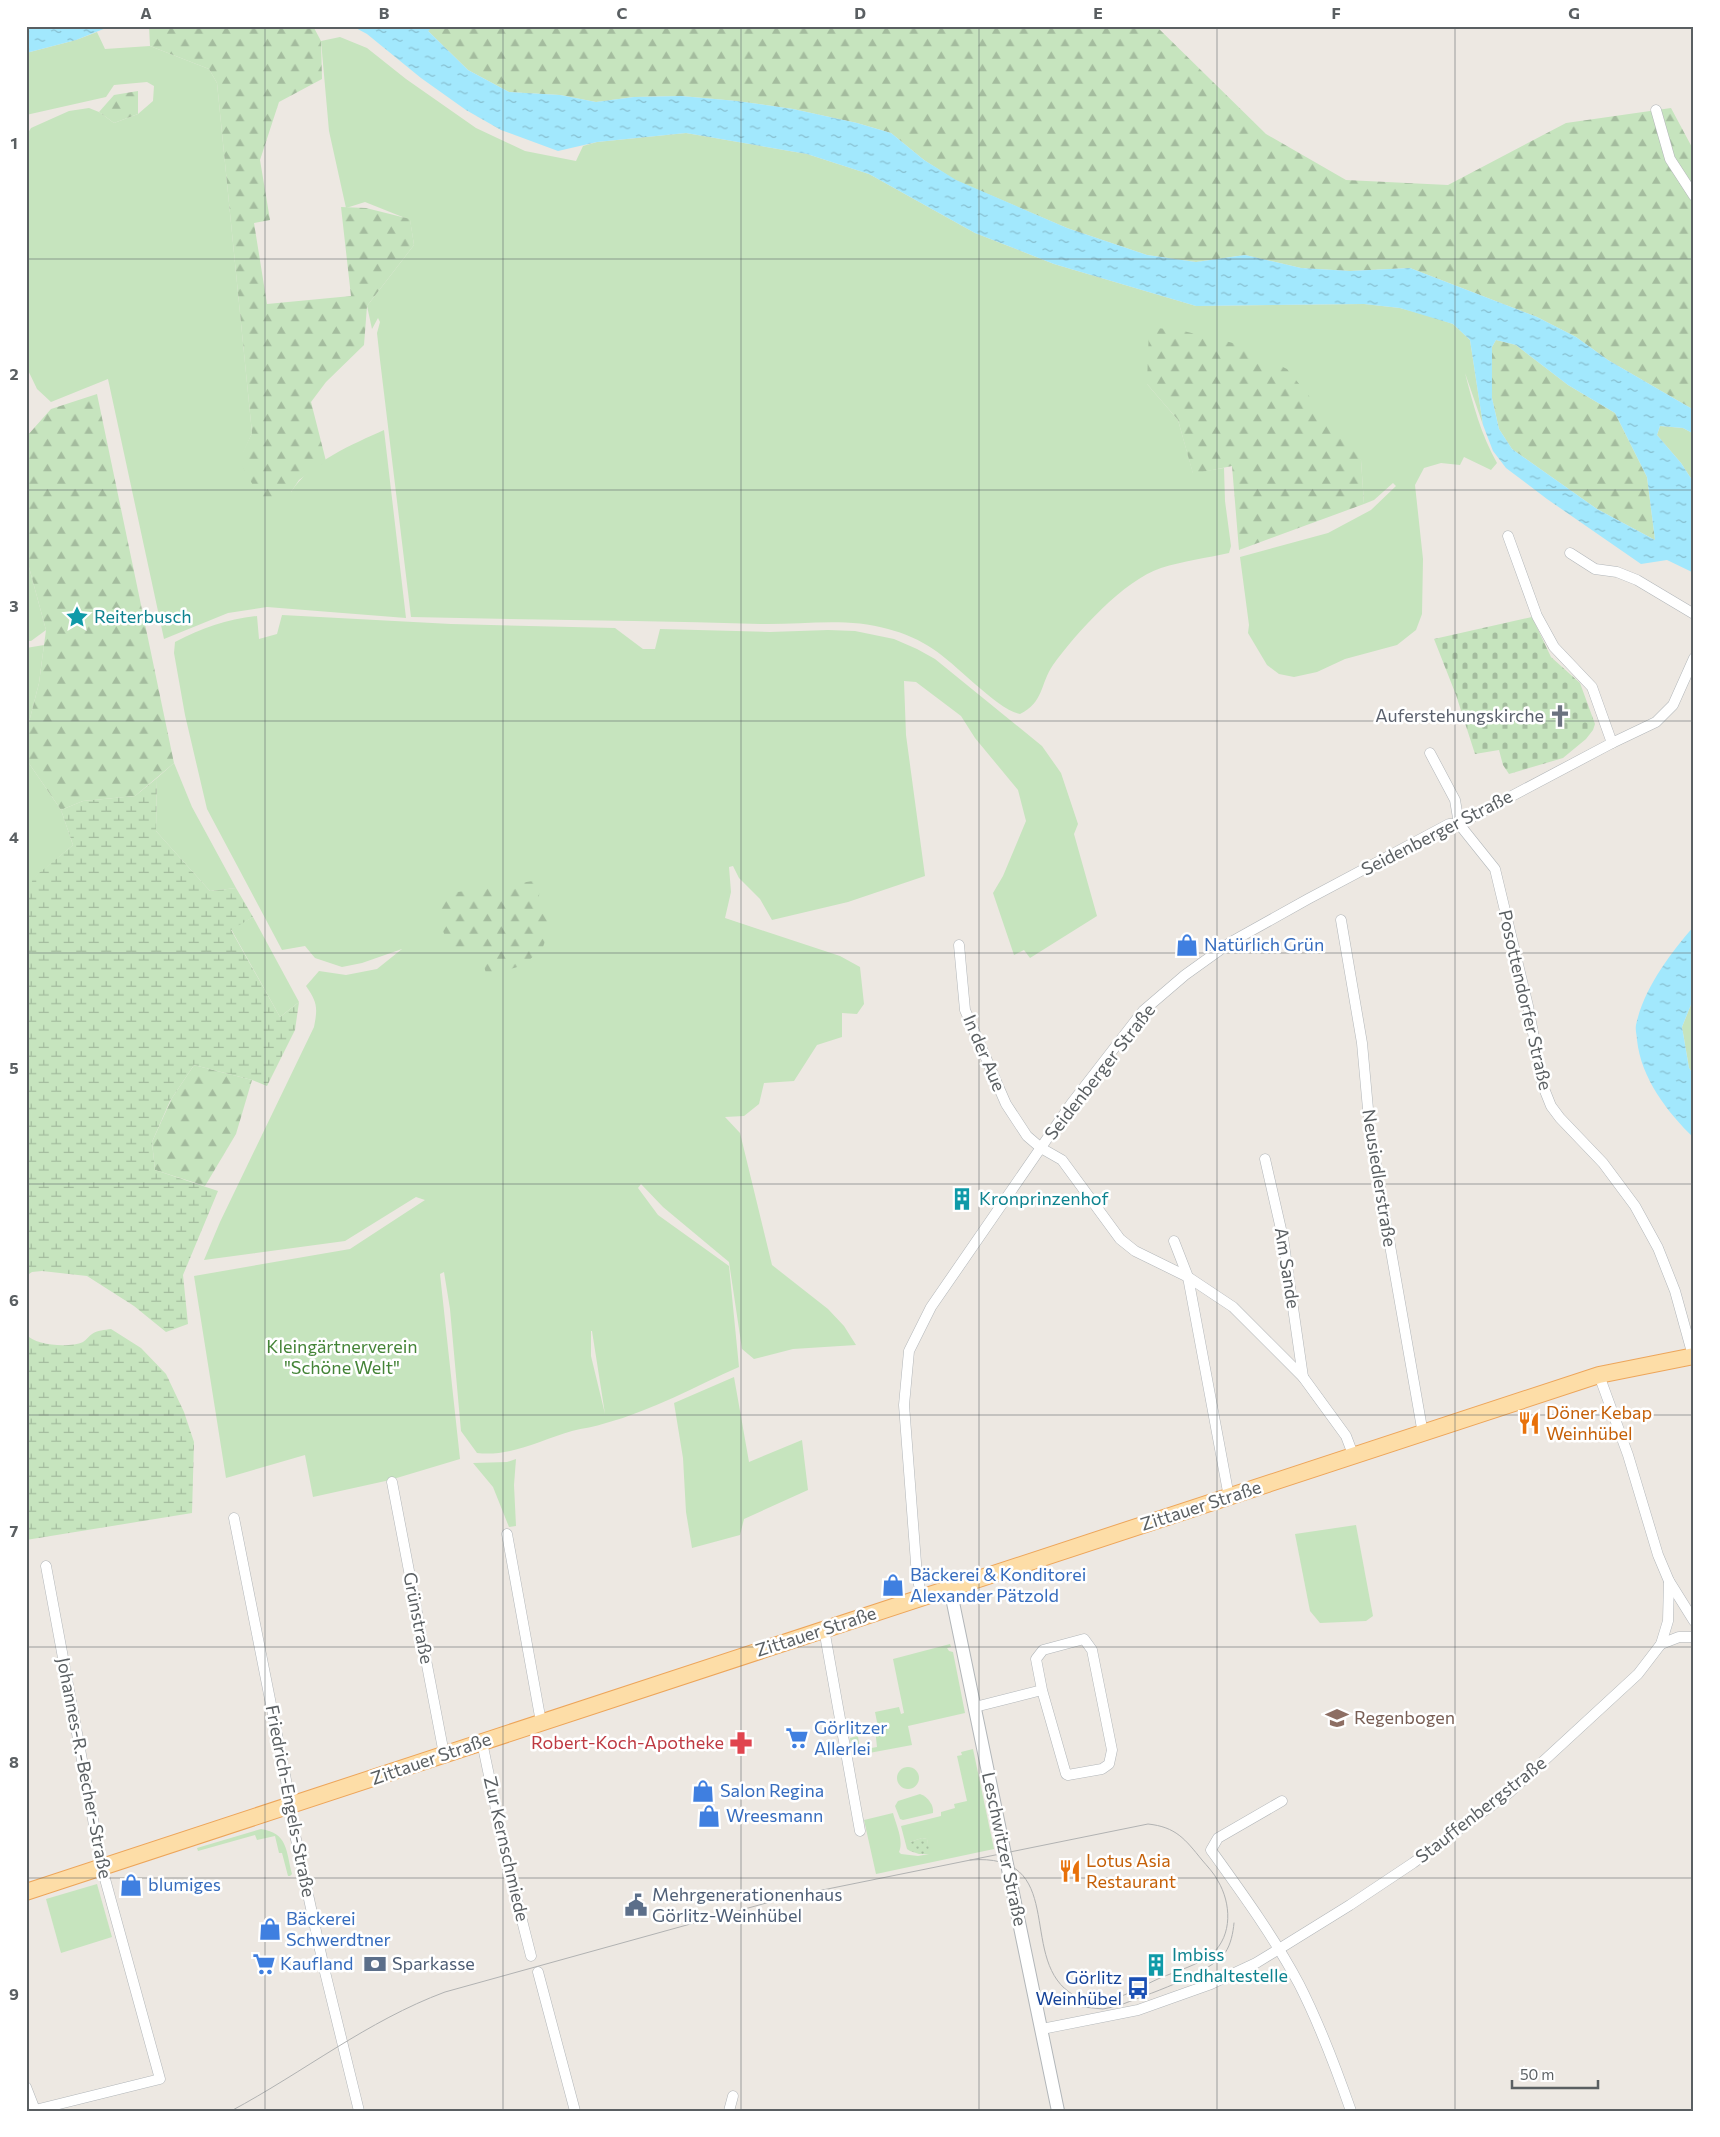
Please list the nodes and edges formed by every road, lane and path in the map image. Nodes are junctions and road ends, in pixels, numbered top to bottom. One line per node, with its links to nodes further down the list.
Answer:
1 (1656, 110): 2 (street)
2 (1694, 196)
3 (1508, 536): 7 (street)
4 (1570, 553): 5 (street)
5 (1694, 614)
6 (1694, 658): 7 (street, Seidenberger Straße)
7 (1612, 743): 9 (street, Seidenberger Straße)
8 (1430, 752): 9 (street)
9 (1459, 824): 12 (street, Seidenberger Straße); 16 (street, Posottendorfer Straße)
10 (1341, 920): 19 (street, Neusiedlerstraße)
11 (959, 945): 12 (street, In der Aue)
12 (1041, 1148): 15 (street, In der Aue); 28 (street, Seidenberger Straße)
13 (1265, 1159): 18 (street, Am Sande)
14 (1174, 1241): 15 (street)
15 (1188, 1277): 18 (street, Am Sande); 22 (street)
16 (1693, 1356): 17 (main road, Zittauer Straße)
17 (1599, 1376): 19 (main road, Zittauer Straße); 26 (street)
18 (1303, 1377): 20 (street, Am Sande)
19 (1423, 1434): 20 (main road, Zittauer Straße)
20 (1354, 1456): 22 (main road, Zittauer Straße)
21 (392, 1482): 37 (street, Grünstraße)
22 (1229, 1496): 27 (main road, Zittauer Straße)
23 (234, 1518): 39 (street, Friedrich-Engels-Straße)
24 (507, 1534): 35 (street)
25 (46, 1566): 41 (street, Johannes-R.-Becher-Straße)
26 (1669, 1581): 29 (street); 32 (street)
27 (950, 1588): 28 (main road, Zittauer Straße); 34 (street, Leschwitzer Straße)
28 (922, 1597): 30 (main road, Zittauer Straße)
29 (1694, 1621)
30 (824, 1629): 35 (main road, Zittauer Straße); 40 (street)
31 (1694, 1637): 32 (street)
32 (1661, 1644): 43 (street, Stauffenbergstraße)
33 (1042, 1690): 33 (street); 34 (street)
34 (975, 1707): 46 (street, Leschwitzer Straße)
35 (541, 1722): 36 (main road, Zittauer Straße)
36 (482, 1742): 37 (main road, Zittauer Straße); 44 (street, Zur Kernschmiede)
37 (444, 1754): 39 (main road, Zittauer Straße)
38 (1282, 1801): 43 (street)
39 (289, 1807): 41 (main road, Zittauer Straße); 49 (street, Friedrich-Engels-Straße)
40 (860, 1831)
41 (102, 1868): 42 (main road, Zittauer Straße); 47 (street, Johannes-R.-Becher-Straße)
42 (26, 1892)
43 (1279, 1949): 46 (street, Stauffenbergstraße); 53 (street)
44 (531, 1956)
45 (538, 1972): 50 (street)
46 (1042, 2029): 52 (street, Leschwitzer Straße)
47 (26, 2087)
48 (733, 2096): 51 (street)
49 (359, 2111)
50 (575, 2111)
51 (729, 2111)
52 (1058, 2111)
53 (1351, 2111)

